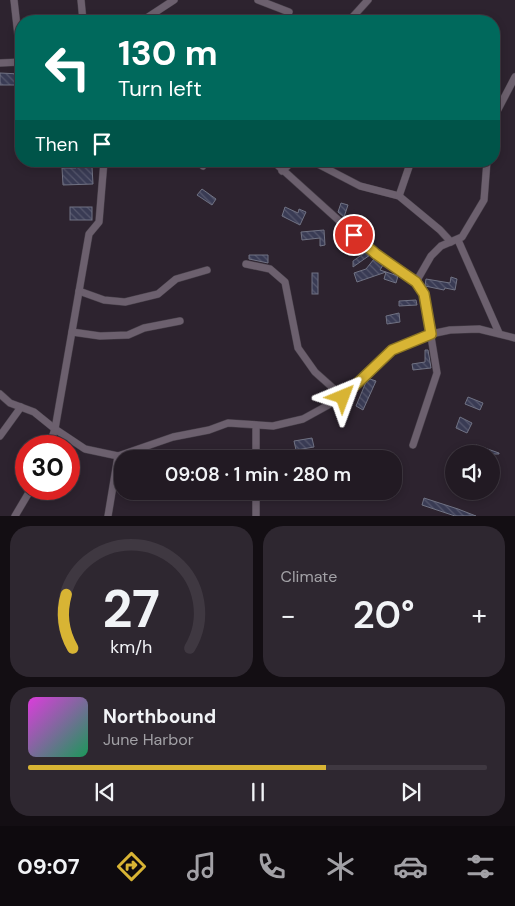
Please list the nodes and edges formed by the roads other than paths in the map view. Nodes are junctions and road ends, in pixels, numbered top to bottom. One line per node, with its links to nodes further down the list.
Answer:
1 (14, 0): 7 (street)
2 (81, 0): 8 (street)
3 (174, 0): 9 (street)
4 (258, 0): 6 (street)
5 (368, 0): 10 (street)
6 (288, 12)
7 (16, 15)
8 (82, 15)
9 (151, 15)
10 (354, 15)
11 (15, 62): 12 (street)
12 (0, 63)
13 (515, 77): 14 (street)
14 (500, 106)
15 (103, 167): 27 (street)
16 (278, 167): 21 (street)
17 (286, 167): 21 (street)
18 (324, 167): 22 (street)
19 (409, 167): 22 (street)
20 (487, 167): 23 (street)
21 (282, 171): 26 (street)
22 (399, 196): 23 (street)
23 (454, 241): 26 (street); 30 (street)
24 (246, 264): 34 (street)
25 (207, 270): 27 (street)
26 (416, 282): 31 (street)
27 (79, 290): 29 (street)
28 (180, 321): 29 (street)
29 (72, 332): 37 (street)
30 (499, 333): 31 (street); 32 (street)
31 (431, 334): 34 (street); 40 (street)
32 (515, 338)
33 (0, 394): 35 (street)
34 (343, 397): 36 (street)
35 (21, 407): 37 (street); 39 (street)
36 (256, 425): 41 (street); 42 (street)
37 (55, 429): 38 (street); 43 (street)
38 (53, 435)
39 (0, 436)
40 (413, 446)
41 (135, 450)
42 (256, 450)
43 (114, 455)
44 (114, 480): 48 (street)
45 (24, 500): 47 (street)
46 (256, 500): 49 (street)
47 (15, 516)
48 (108, 516)
49 (256, 516)

